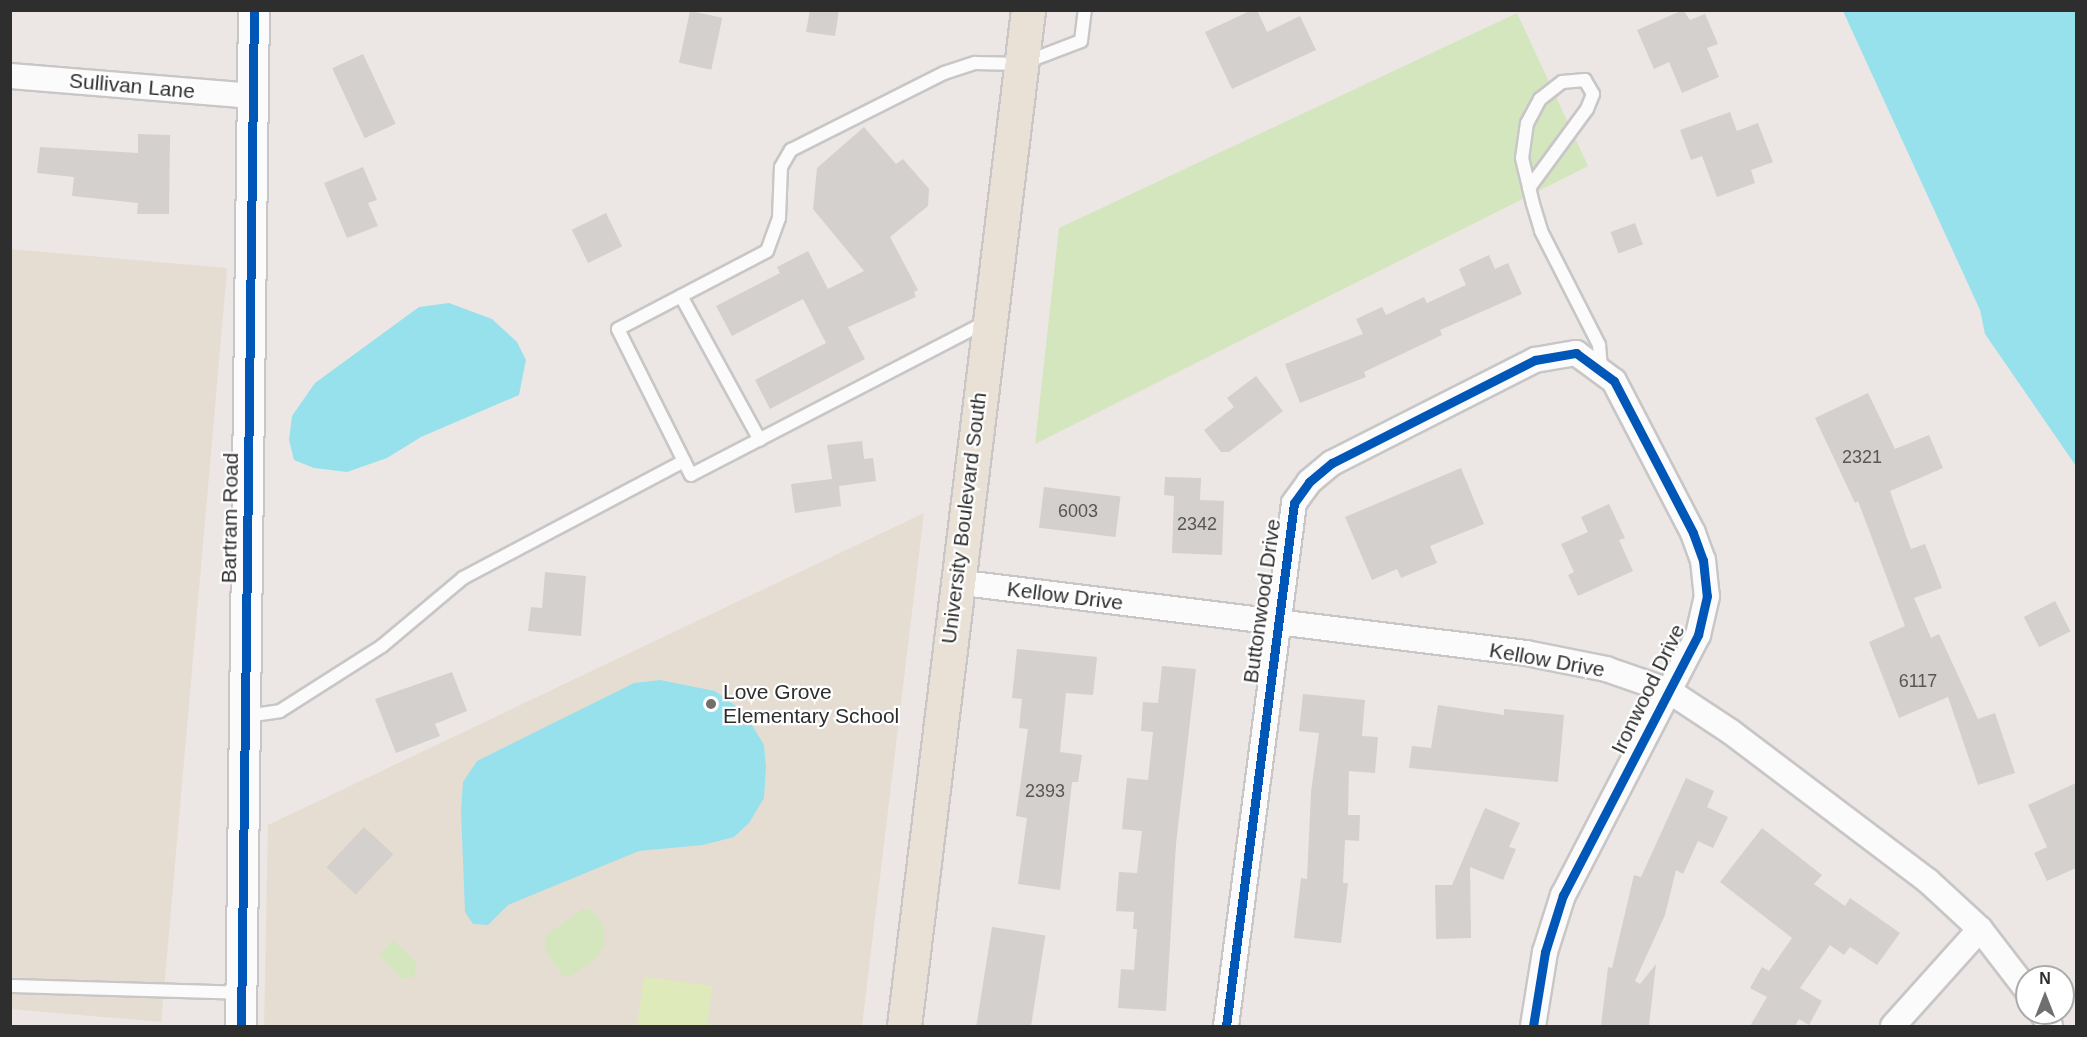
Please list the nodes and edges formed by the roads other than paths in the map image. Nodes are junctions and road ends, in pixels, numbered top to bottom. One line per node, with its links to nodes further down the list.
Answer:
1 (254, 10): 6 (street, Bartram Road)
2 (1028, 10): 4 (main road, University Boulevard South)
3 (1085, 10): 4 (lane)
4 (1021, 64): 8 (lane); 9 (main road, University Boulevard South)
5 (10, 76): 6 (street, Sullivan Lane)
6 (253, 96): 17 (street, Bartram Road)
7 (1529, 188): 7 (lane); 11 (lane)
8 (681, 296): 12 (lane); 13 (lane)
9 (988, 321): 12 (lane); 14 (main road, University Boulevard South)
10 (1576, 353): 11 (street, Ironwood Drive); 15 (street, Buttonwood Drive)
11 (1601, 372): 16 (street, Ironwood Drive)
12 (760, 440): 13 (lane)
13 (684, 460): 17 (lane)
14 (956, 582): 15 (street, Kellow Drive); 23 (main road, University Boulevard South)
15 (1276, 624): 16 (street, Kellow Drive); 24 (street, Buttonwood Drive)
16 (1669, 691): 18 (street, Kellow Drive); 25 (street, Ironwood Drive)
17 (245, 716): 21 (street, Bartram Road)
18 (1980, 929): 19 (street, Kellow Drive); 26 (street)
19 (2015, 974)
20 (10, 986): 21 (lane)
21 (242, 993): 22 (street, Bartram Road)
22 (241, 1026)
23 (904, 1026)
24 (1226, 1026)
25 (1533, 1026)
26 (1893, 1026)

